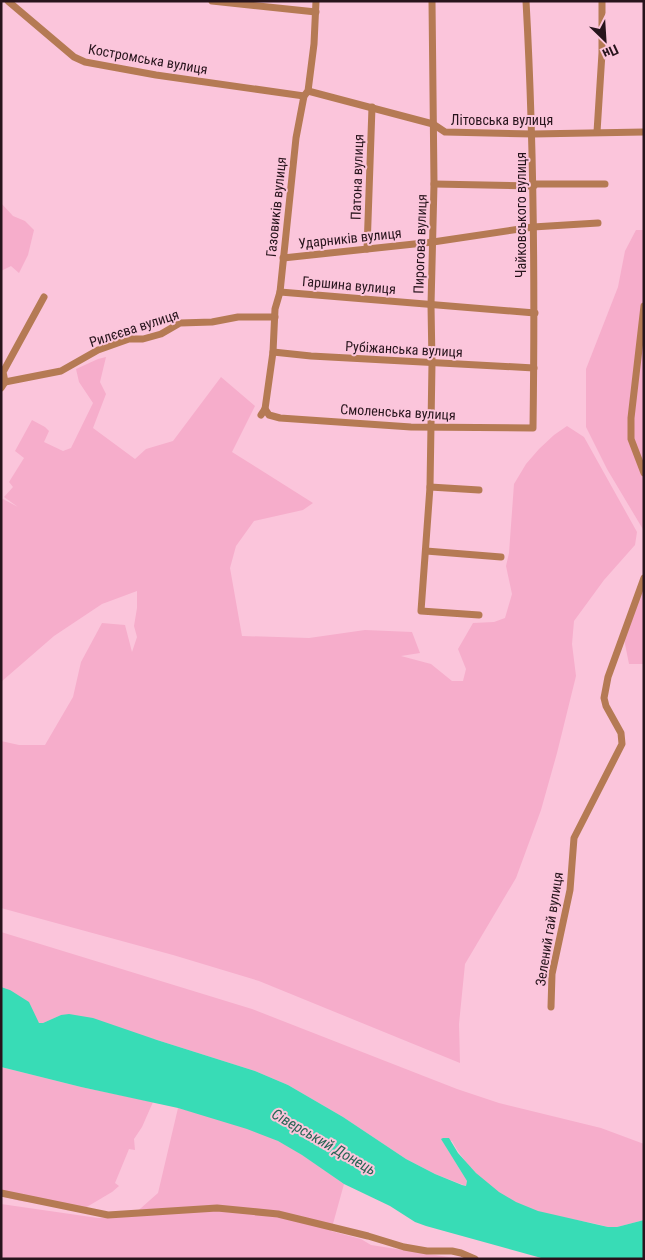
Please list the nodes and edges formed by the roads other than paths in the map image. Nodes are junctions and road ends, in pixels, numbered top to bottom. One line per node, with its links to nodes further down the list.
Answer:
1 (8, 1): 8 (street, Костромська вулиця)
2 (212, 1): 7 (street)
3 (316, 1): 7 (street, Газовиків вулиця)
4 (432, 1): 10 (street, Пирогова вулиця)
5 (526, 1): 13 (street, Чайковського вулиця)
6 (602, 1): 11 (street)
7 (316, 12): 8 (street, Газовиків вулиця)
8 (306, 93): 9 (street, Літовська вулиця); 21 (street, Газовиків вулиця)
9 (372, 107): 10 (street, Літовська вулиця); 20 (street, Патона вулиця)
10 (433, 124): 13 (street, Літовська вулиця); 14 (street, Пирогова вулиця)
11 (598, 132): 12 (street, Літовська вулиця); 13 (street, Літовська вулиця)
12 (644, 132)
13 (533, 134): 16 (street, Чайковського вулиця)
14 (434, 184): 16 (street); 19 (street, Пирогова вулиця)
15 (605, 184): 16 (street)
16 (534, 186): 18 (street, Чайковського вулиця)
17 (598, 223): 18 (street, Ударників вулиця)
18 (533, 227): 19 (street, Ударників вулиця); 26 (street, Чайковського вулиця)
19 (433, 242): 20 (street, Ударників вулиця); 24 (street, Пирогова вулиця)
20 (367, 248): 21 (street, Ударників вулиця)
21 (283, 258): 22 (street, Газовиків вулиця)
22 (280, 292): 24 (street, Гаршина вулиця); 27 (street, Газовиків вулиця)
23 (44, 296): 31 (street, Рилєєва вулиця)
24 (430, 306): 26 (street, Гаршина вулиця); 29 (street, Пирогова вулиця)
25 (644, 306): 35 (street)
26 (535, 313): 30 (street, Чайковського вулиця)
27 (275, 317): 28 (street, Газовиків вулиця); 31 (street, Рилєєва вулиця)
28 (273, 352): 29 (street, Рубіжанська вулиця); 32 (street, Газовиків вулиця)
29 (432, 363): 30 (street, Рубіжанська вулиця); 33 (street, Пирогова вулиця)
30 (534, 368): 34 (street, Чайковського вулиця)
31 (3, 385)
32 (263, 412): 33 (street, Смоленська вулиця)
33 (430, 427): 34 (street, Смоленська вулиця); 36 (street, Пирогова вулиця)
34 (533, 428)
35 (644, 473)
36 (430, 487): 37 (street); 38 (street, Пирогова вулиця)
37 (479, 490)
38 (426, 551): 39 (street); 41 (street, Пирогова вулиця)
39 (501, 557)
40 (644, 578): 42 (street, Зелений гай вулиця)
41 (479, 615)
42 (551, 1007)
43 (1, 1193): 44 (street)
44 (475, 1259)

